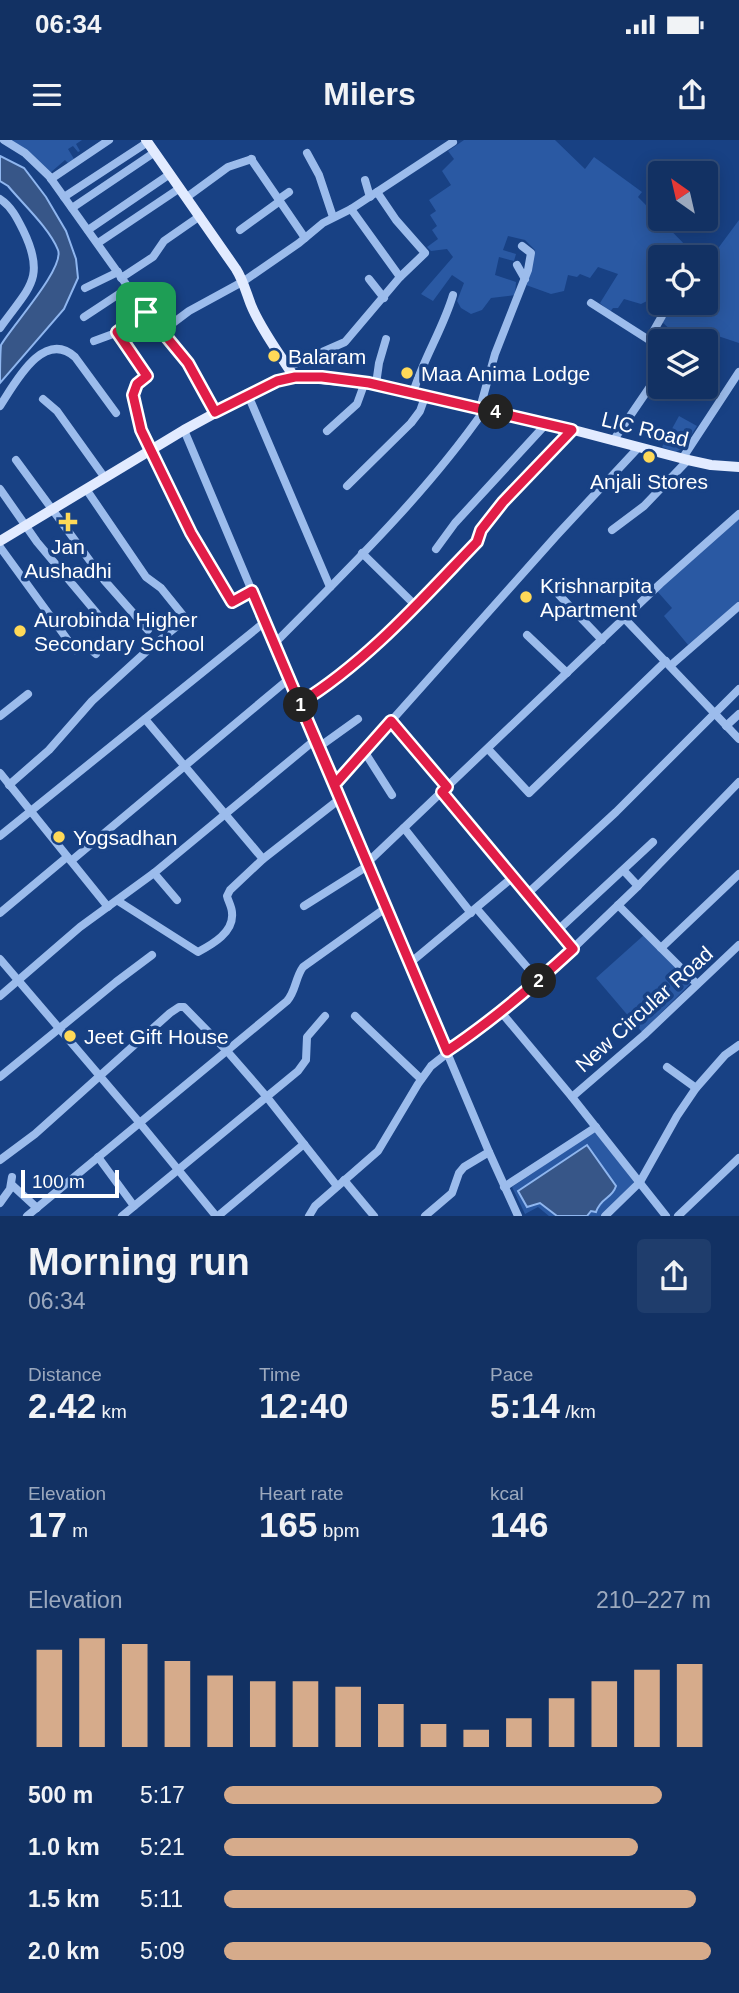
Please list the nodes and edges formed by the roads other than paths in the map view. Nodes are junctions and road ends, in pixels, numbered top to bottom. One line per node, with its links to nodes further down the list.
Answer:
1 (4, 140): 8 (street)
2 (109, 140): 8 (street)
3 (147, 141): 5 (main road); 13 (street)
4 (453, 142): 12 (street)
5 (155, 152): 7 (main road); 17 (street)
6 (307, 153): 20 (street)
7 (170, 174): 10 (main road); 21 (street)
8 (51, 179): 13 (street)
9 (365, 180): 12 (street)
10 (180, 188): 14 (main road); 24 (street)
11 (289, 192): 16 (street)
12 (374, 194): 18 (street); 28 (street)
13 (64, 197): 17 (street)
14 (187, 197): 16 (street); 19 (main road)
15 (0, 199): 40 (street)
16 (279, 200): 22 (street); 23 (street)
17 (72, 208): 21 (street)
18 (351, 209): 20 (street); 28 (street)
19 (200, 216): 27 (street); 31 (main road)
20 (333, 217): 23 (street)
21 (88, 230): 24 (street)
22 (240, 230)
23 (305, 238): 31 (street)
24 (98, 243): 27 (street)
25 (522, 246): 30 (street)
26 (517, 265): 30 (street)
27 (119, 275): 32 (street); 33 (street)
28 (400, 277): 35 (street)
29 (369, 278): 35 (street)
30 (525, 279): 58 (street)
31 (244, 281): 43 (street); 47 (main road)
32 (85, 288)
33 (128, 288): 37 (street); 39 (street)
34 (453, 295): 53 (street)
35 (384, 298): 47 (street)
36 (590, 303): 44 (street)
37 (146, 312): 42 (street); 43 (street)
38 (662, 316): 41 (street)
39 (84, 317)
40 (0, 328)
41 (655, 329)
42 (117, 332): 46 (street); 67 (street)
43 (161, 332): 59 (street)
44 (648, 338)
45 (386, 339): 51 (street)
46 (94, 341)
47 (288, 367): 49 (main road)
48 (739, 372): 68 (street)
49 (295, 377): 50 (main road, LIC Road); 54 (main road)
50 (365, 382): 51 (main road, LIC Road); 64 (street)
51 (376, 384): 53 (main road, LIC Road)
52 (648, 390): 65 (street)
53 (413, 393): 55 (main road, LIC Road)
54 (248, 395): 59 (main road); 83 (street)
55 (425, 397): 58 (main road, LIC Road); 72 (street)
56 (43, 399): 71 (street)
57 (0, 406): 60 (street)
58 (482, 409): 61 (main road, LIC Road); 82 (street)
59 (215, 412): 62 (main road)
60 (116, 413)
61 (547, 423): 63 (main road, LIC Road); 81 (street)
62 (184, 430): 67 (main road); 84 (street)
63 (572, 430): 65 (main road, LIC Road); 86 (street)
64 (327, 432)
65 (613, 441): 66 (main road, LIC Road)
66 (638, 448): 68 (main road, LIC Road); 107 (street)
67 (149, 450): 71 (main road); 84 (street)
68 (685, 459): 70 (main road, LIC Road); 78 (street)
69 (16, 460): 75 (street)
70 (739, 467)
71 (105, 478): 74 (main road)
72 (347, 486)
73 (0, 489): 77 (street)
74 (86, 489): 75 (main road); 117 (street)
75 (54, 509): 77 (main road); 91 (street)
76 (739, 514): 88 (street)
77 (26, 526): 79 (main road); 90 (street)
78 (612, 530)
79 (0, 541)
80 (0, 547): 95 (street)
81 (436, 549)
82 (362, 553): 83 (street); 86 (street)
83 (330, 587): 94 (street)
84 (252, 591): 89 (street)
85 (559, 595): 93 (street)
86 (416, 606): 101 (street)
87 (739, 606): 96 (street)
88 (625, 619): 93 (street); 96 (street)
89 (266, 621): 94 (street); 105 (street)
90 (105, 623)
91 (148, 630)
92 (527, 635): 97 (street)
93 (602, 640): 97 (street)
94 (275, 643): 98 (street)
95 (96, 654)
96 (668, 663): 102 (street); 111 (street)
97 (568, 673): 111 (street)
98 (290, 678): 101 (street); 113 (street)
99 (739, 689): 102 (street)
100 (28, 694): 104 (street)
101 (300, 703): 110 (street)
102 (714, 713): 108 (street); 134 (street)
103 (739, 714): 108 (street)
104 (0, 716)
105 (145, 719): 113 (street); 121 (street)
106 (358, 719): 110 (street)
107 (391, 721): 112 (street); 118 (street)
108 (726, 726): 109 (street)
109 (739, 739)
110 (317, 743): 116 (street); 122 (street)
111 (488, 749): 118 (street)
112 (364, 751): 116 (street); 119 (street)
113 (185, 766): 122 (street); 126 (street)
114 (0, 773): 117 (street)
115 (739, 782): 133 (street)
116 (335, 784): 120 (street)
117 (9, 785): 121 (street)
118 (445, 789): 123 (street); 131 (street)
119 (392, 795)
120 (341, 798): 127 (street); 128 (street)
121 (31, 811): 124 (street); 126 (street)
122 (226, 815): 127 (street); 130 (street)
123 (404, 828): 128 (street); 141 (street)
124 (0, 836)
125 (653, 842): 129 (street)
126 (69, 859): 139 (street); 142 (street)
127 (263, 859): 136 (street)
128 (368, 863): 138 (street); 140 (street)
129 (624, 870): 133 (street); 143 (street)
130 (154, 873): 135 (street); 136 (street)
131 (513, 877): 134 (street); 141 (street)
132 (738, 877): 145 (street)
133 (638, 886): 137 (street)
134 (527, 894): 143 (street)
135 (177, 900)
136 (118, 901): 139 (street)
137 (618, 905): 145 (street); 146 (street)
138 (304, 906)
139 (108, 907): 150 (street)
140 (387, 907): 149 (street); 159 (street)
141 (474, 911): 149 (street); 151 (street)
142 (0, 913)
143 (557, 930): 146 (street)
144 (739, 945): 152 (street, New Circular Road)
145 (661, 948): 152 (street)
146 (573, 949): 151 (street)
147 (152, 955): 157 (street)
148 (0, 959): 150 (street)
149 (410, 963): 160 (street)
150 (18, 981): 153 (street); 157 (street)
151 (539, 981): 154 (street)
152 (697, 984): 167 (street, New Circular Road)
153 (0, 996)
154 (501, 1012): 160 (street); 167 (street)
155 (325, 1016): 166 (street)
156 (355, 1016): 164 (street)
157 (58, 1028): 162 (street); 163 (street)
158 (739, 1045): 165 (street)
159 (227, 1051): 162 (street); 166 (street); 168 (street)
160 (447, 1051): 164 (street); 171 (street)
161 (667, 1067): 165 (street)
162 (100, 1076): 168 (street); 174 (street)
163 (0, 1077)
164 (421, 1079): 177 (street)
165 (696, 1088): 176 (street)
166 (265, 1096): 170 (street); 175 (street)
167 (572, 1097): 169 (street)
168 (139, 1122): 172 (street); 175 (street)
169 (596, 1127): 176 (street); 178 (street)
170 (304, 1144): 177 (street); 185 (street)
171 (489, 1152): 178 (street); 188 (street)
172 (97, 1157): 180 (street); 181 (street)
173 (739, 1158): 191 (street)
174 (0, 1160)
175 (178, 1170): 180 (street); 185 (street)
176 (640, 1182): 189 (street); 190 (street)
177 (341, 1183): 186 (street); 187 (street)
178 (504, 1187): 182 (street)
179 (0, 1203): 181 (street)
180 (134, 1206): 184 (street)
181 (37, 1208): 183 (street)
182 (517, 1214)
183 (27, 1216)
184 (122, 1216)
185 (217, 1216)
186 (309, 1216)
187 (374, 1216)
188 (425, 1216)
189 (605, 1216)
190 (666, 1216)
191 (678, 1216)

